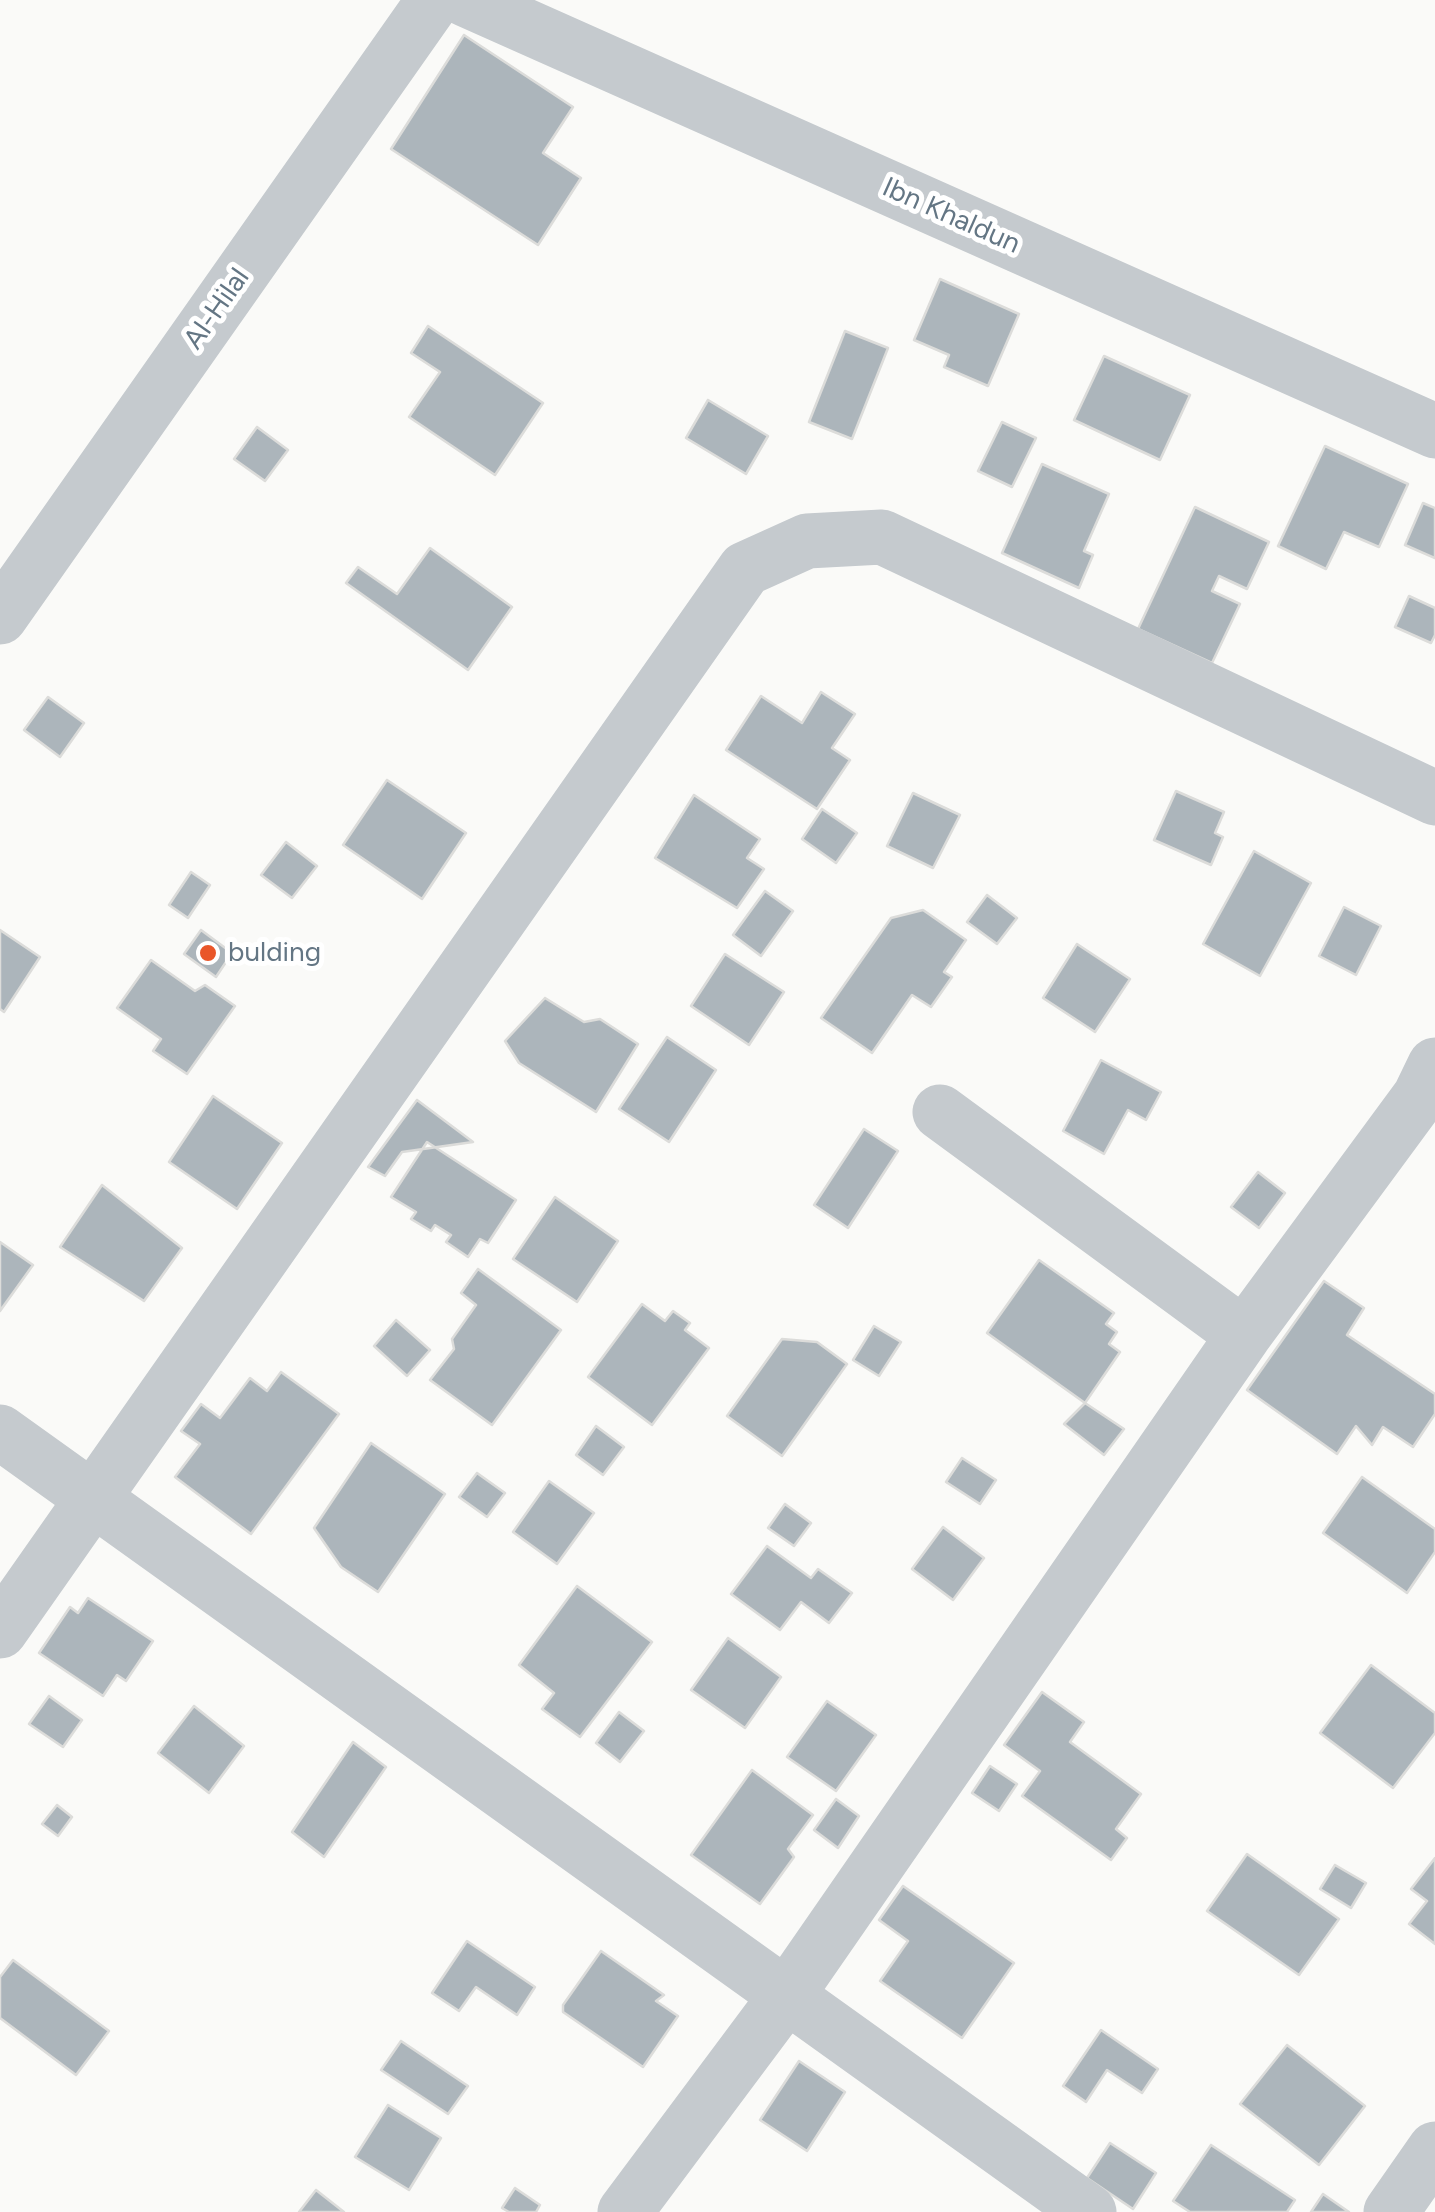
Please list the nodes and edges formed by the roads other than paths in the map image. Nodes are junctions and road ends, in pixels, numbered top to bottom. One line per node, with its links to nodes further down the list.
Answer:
1 (434, 0): 4 (street, Al-Hilal)
2 (467, 0): 3 (street, Ibn Khaldun)
3 (1435, 431)
4 (0, 617)
5 (1435, 798): 10 (street)
6 (1435, 1066): 8 (street)
7 (940, 1112): 8 (street)
8 (1244, 1335): 12 (street)
9 (0, 1432): 10 (street)
10 (94, 1498): 11 (street); 12 (street)
11 (0, 1632)
12 (788, 1995): 14 (street); 15 (street)
13 (1435, 2149): 16 (street)
14 (625, 2212)
15 (1088, 2212)
16 (1391, 2212)

